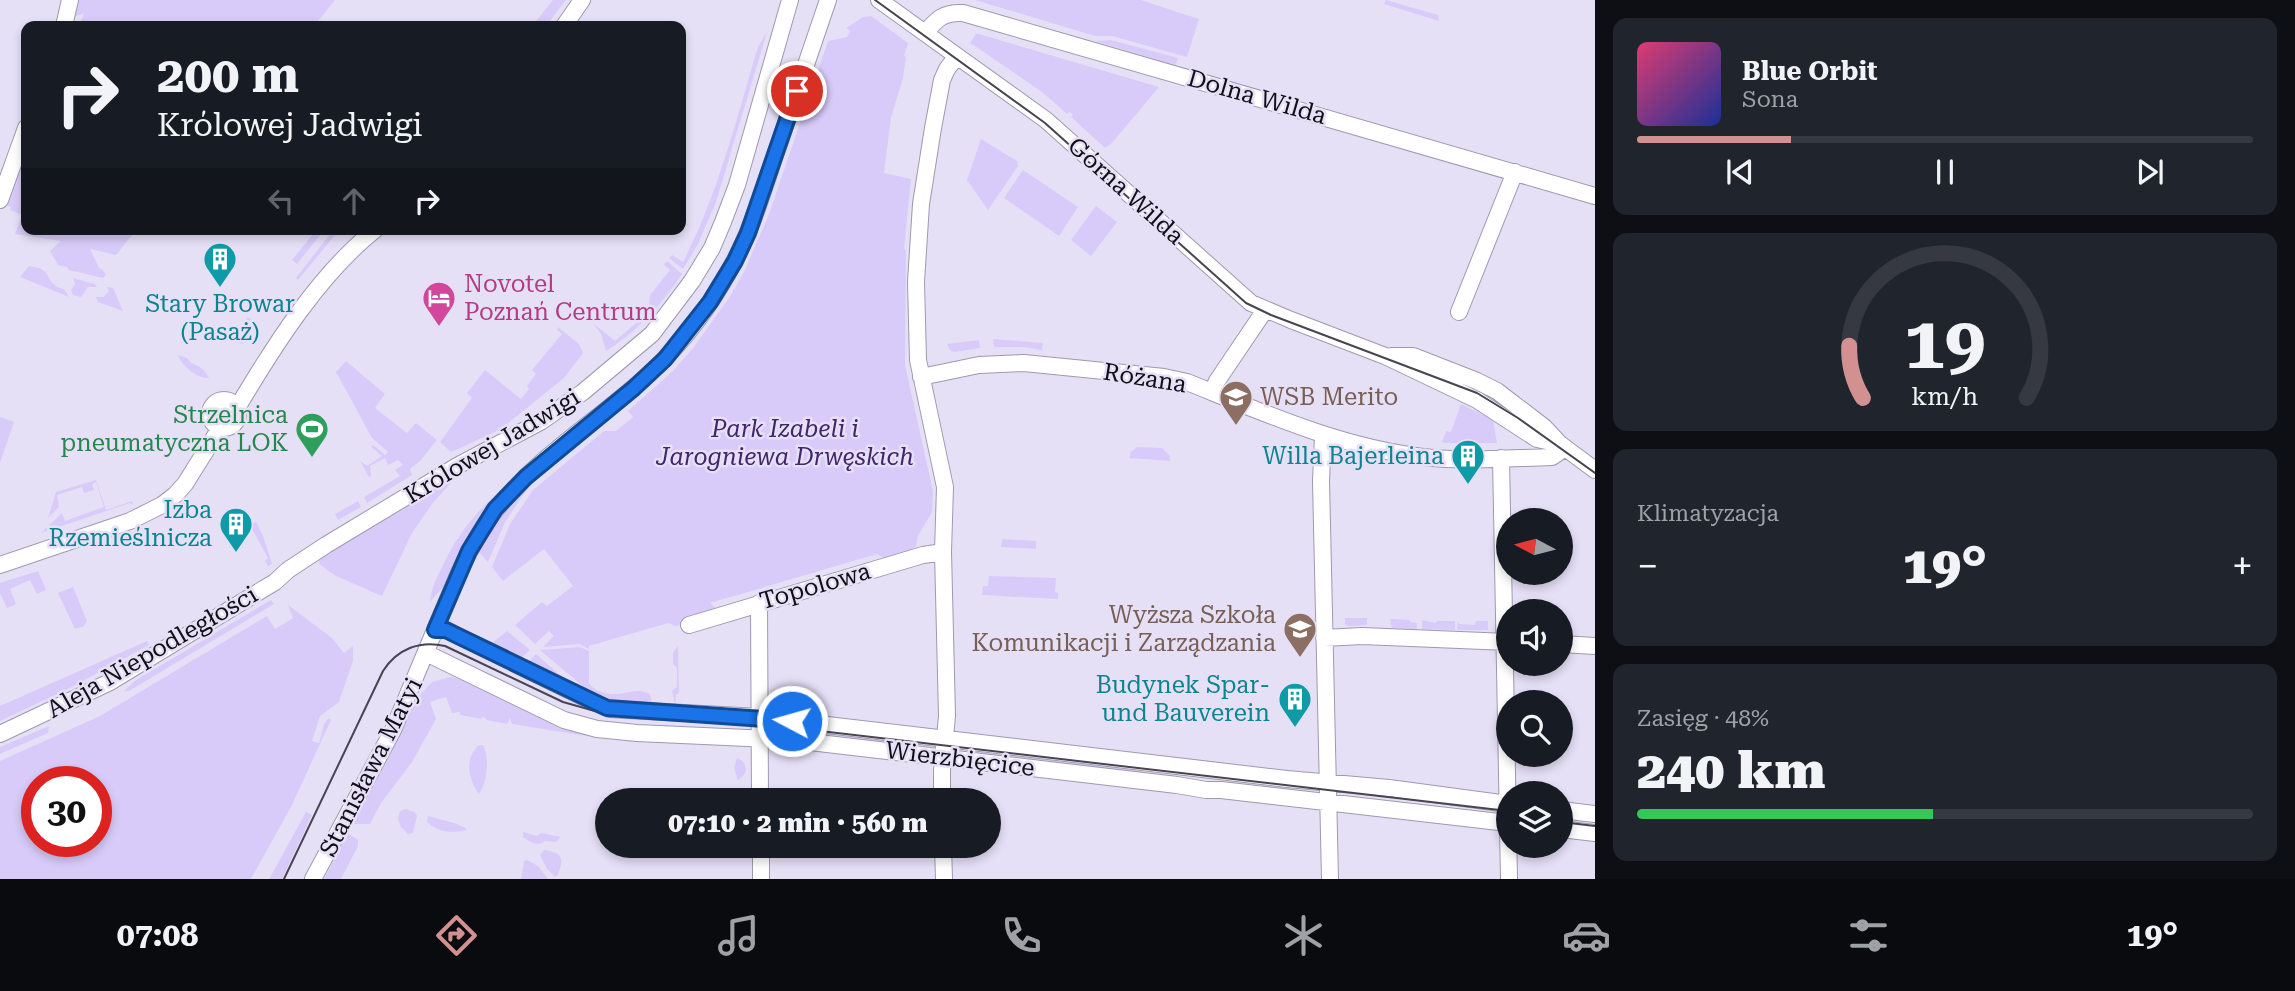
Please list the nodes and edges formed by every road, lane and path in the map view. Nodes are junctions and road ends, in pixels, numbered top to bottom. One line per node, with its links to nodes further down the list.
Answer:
1 (70, 0): 6 (street)
2 (582, 0): 7 (street)
3 (790, 0): 17 (street, Królowej Jadwigi)
4 (828, 0): 19 (street, Królowej Jadwigi)
5 (879, 0): 8 (street, Górna Wilda)
6 (65, 21)
7 (567, 21)
8 (925, 33): 9 (street, Górna Wilda); 11 (street, Dolna Wilda)
9 (957, 56): 15 (street, Górna Wilda); 18 (street)
10 (21, 142): 13 (street)
11 (1515, 172): 12 (street, Dolna Wilda); 16 (street)
12 (1595, 196)
13 (0, 200)
14 (368, 235): 21 (street)
15 (1265, 310): 20 (street); 24 (street, Górna Wilda)
16 (1459, 312)
17 (621, 361): 19 (street); 28 (street, Królowej Jadwigi)
18 (921, 377): 20 (street, Różana); 27 (street)
19 (642, 380): 33 (street, Królowej Jadwigi)
20 (1213, 392): 23 (street, Różana)
21 (237, 408): 22 (street); 22 (street)
22 (220, 428): 29 (street)
23 (1323, 436): 25 (street, Różana); 34 (street)
24 (1563, 446): 25 (street, Różana); 26 (street, Górna Wilda)
25 (1501, 458): 30 (street)
26 (1595, 470)
27 (943, 552): 31 (street, Topolowa); 43 (street)
28 (299, 562): 41 (street, Aleja Niepodległości)
29 (0, 565)
30 (1505, 599)
31 (759, 603): 32 (street, Topolowa); 40 (street)
32 (689, 625)
33 (435, 630): 38 (street, Królowej Jadwigi); 40 (street, Wierzbięcice)
34 (1324, 638): 35 (street); 46 (street)
35 (1496, 642)
36 (1573, 645): 37 (street)
37 (1595, 646)
38 (426, 653): 42 (street, Wierzbięcice); 59 (street, Stanisława Matyi)
39 (1506, 676): 45 (street)
40 (759, 717): 42 (street); 43 (street, Wierzbięcice)
41 (0, 734)
42 (759, 737): 44 (street, Wierzbięcice); 47 (street)
43 (945, 739): 44 (street); 46 (street, Wierzbięcice)
44 (943, 758): 48 (street); 49 (street, Wierzbięcice)
45 (1508, 781)
46 (1329, 783): 49 (street); 50 (street, Wierzbięcice)
47 (760, 788)
48 (942, 788)
49 (1329, 802): 53 (street, Wierzbięcice); 62 (street)
50 (1496, 802)
51 (1573, 811): 52 (street)
52 (1595, 814)
53 (1496, 822)
54 (1573, 830): 55 (street)
55 (1595, 833)
56 (761, 858): 60 (street)
57 (943, 858): 61 (street)
58 (1509, 858): 63 (street)
59 (313, 879)
60 (761, 879)
61 (944, 879)
62 (1330, 879)
63 (1509, 879)

